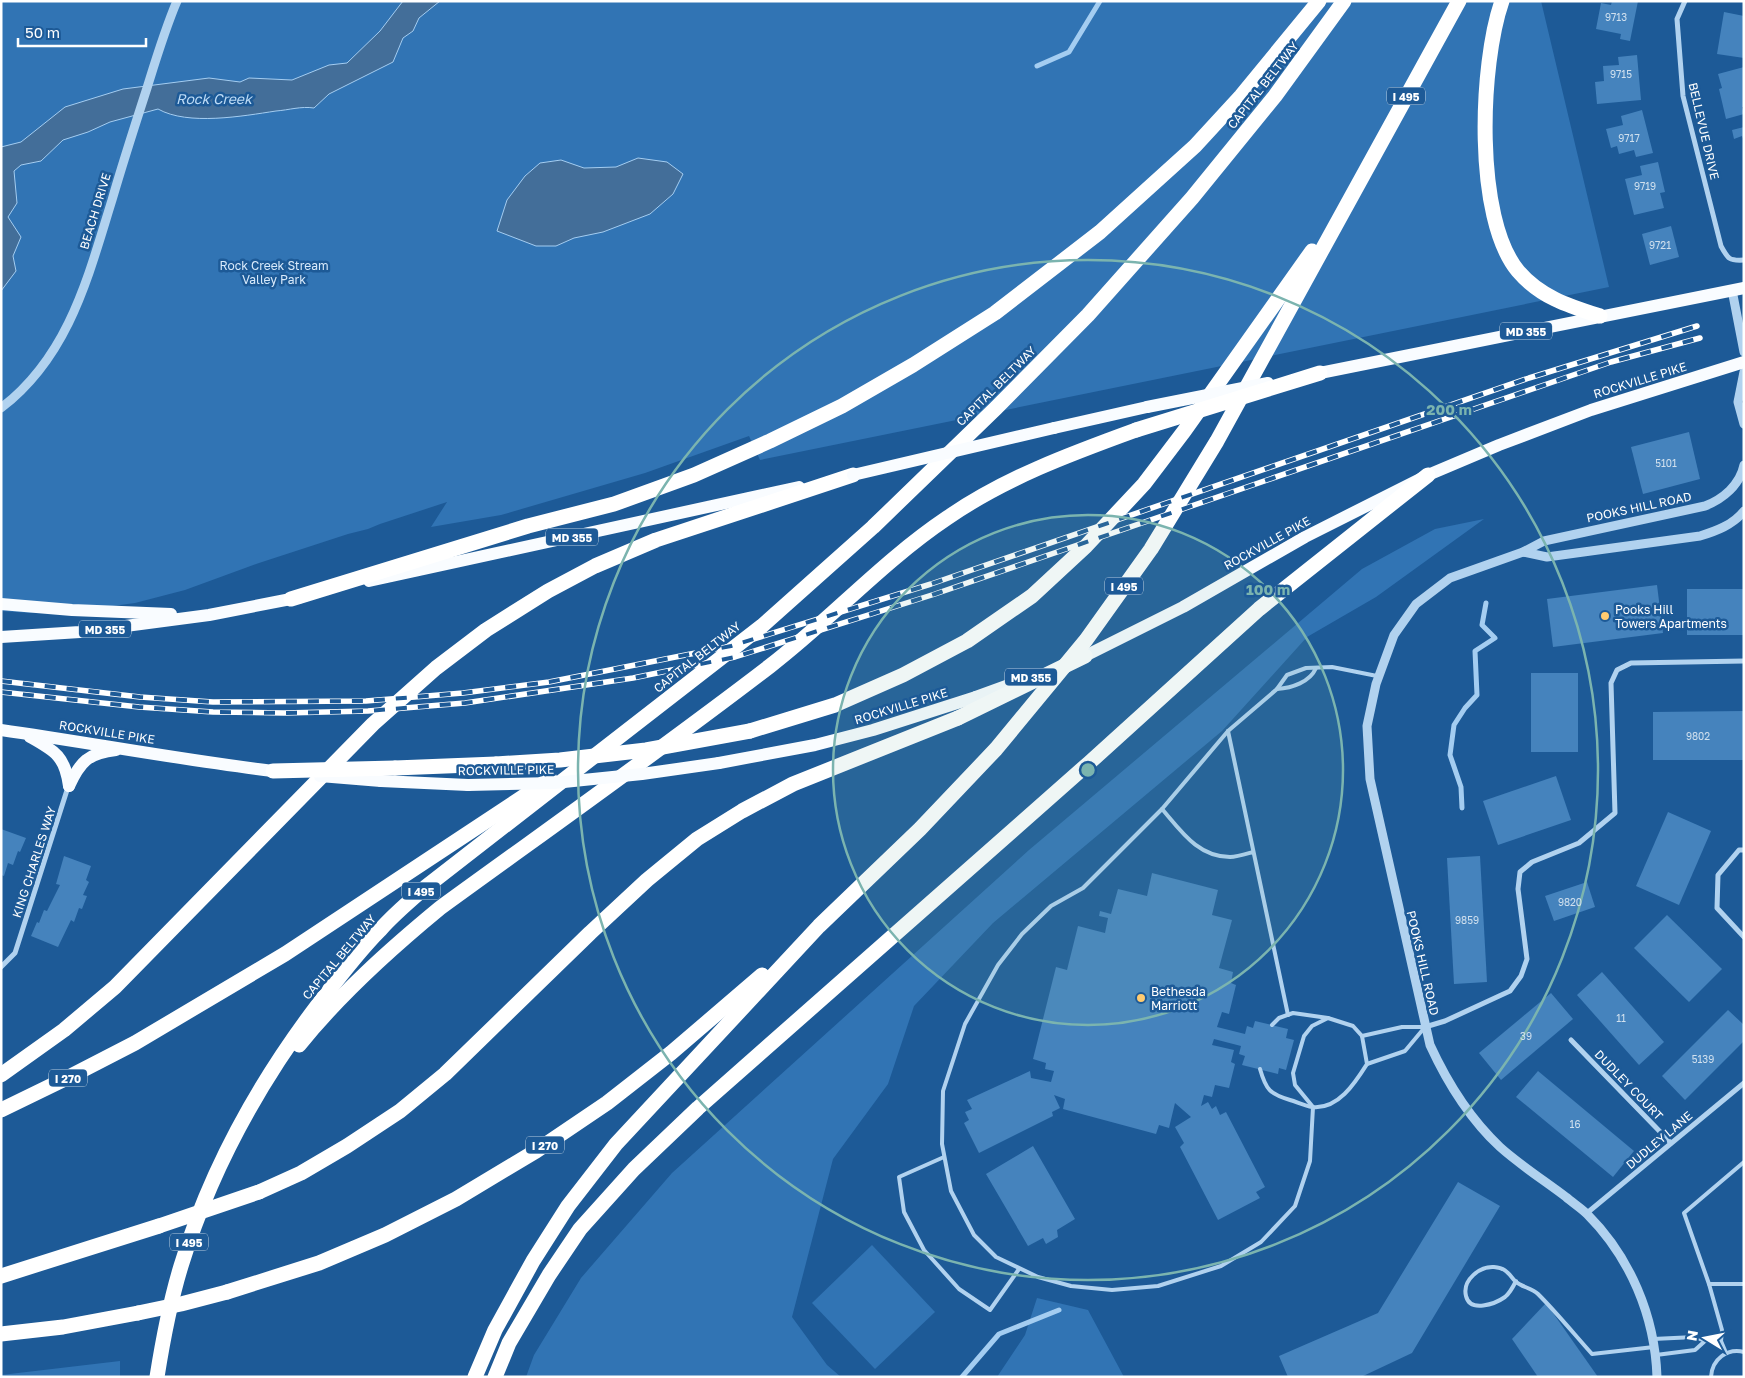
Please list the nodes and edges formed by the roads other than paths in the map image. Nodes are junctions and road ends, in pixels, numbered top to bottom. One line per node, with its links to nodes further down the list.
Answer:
1 (177, 1): 15 (street, BEACH DRIVE)
2 (1319, 1): 22 (highway)
3 (1344, 1): 31 (highway, CAPITAL BELTWAY / I 495)
4 (1459, 1): 7 (highway, I 495)
5 (1502, 1): 10 (highway)
6 (1685, 1): 8 (street, BELLEVUE DRIVE)
7 (1354, 192): 36 (highway, bridge); 41 (highway, I 495)
8 (1744, 260)
9 (1738, 289): 10 (main road, MD 355); 11 (street)
10 (1600, 316): 14 (main road, MD 355)
11 (1744, 352)
12 (1744, 362): 19 (main road, ROCKVILLE PIKE / MD 355)
13 (1744, 372): 16 (street)
14 (1320, 373): 18 (main road, MD 355, bridge); 56 (highway, bridge)
15 (1, 408)
16 (1744, 424)
17 (1744, 465): 21 (street, POOKS HILL ROAD)
18 (853, 475): 22 (main road, MD 355); 52 (highway)
19 (1428, 475): 26 (main road, ROCKVILLE PIKE / MD 355); 74 (highway)
20 (1744, 511): 21 (street)
21 (1523, 552): 29 (street, POOKS HILL ROAD)
22 (291, 599): 24 (main road, MD 355)
23 (1, 604): 24 (main road)
24 (209, 616): 25 (main road, MD 355)
25 (1, 637)
26 (1085, 656): 36 (main road, ROCKVILLE PIKE / MD 355, bridge); 62 (highway, bridge)
27 (1744, 661): 47 (street)
28 (1316, 668): 29 (lane); 30 (lane); 30 (lane)
29 (1378, 677): 47 (street, POOKS HILL ROAD)
30 (1277, 689): 33 (lane)
31 (648, 715): 55 (highway, I 270); 56 (highway, CAPITAL BELTWAY / I 495)
32 (1, 730): 34 (main road, ROCKVILLE PIKE / MD 355)
33 (1228, 731): 38 (lane); 40 (lane)
34 (23, 733): 35 (main road, ROCKVILLE PIKE / MD 355); 37 (main road)
35 (128, 749): 36 (main road, ROCKVILLE PIKE / MD 355); 37 (main road)
36 (273, 771)
37 (68, 786): 43 (street, KING CHARLES WAY)
38 (1162, 809): 40 (lane); 58 (lane)
39 (1744, 850): 42 (street)
40 (1253, 852): 44 (lane)
41 (819, 926): 66 (highway, I 270, bridge); 73 (highway, I 495)
42 (1744, 937)
43 (1, 967)
44 (1288, 1015): 45 (lane); 46 (lane)
45 (1328, 1018): 48 (lane); 54 (lane)
46 (1272, 1025)
47 (1425, 1027): 48 (lane); 50 (lane); 60 (street, POOKS HILL ROAD)
48 (1362, 1036): 50 (lane)
49 (1571, 1040): 57 (street, DUDLEY COURT)
50 (1367, 1064): 54 (lane)
51 (1260, 1069): 54 (lane)
52 (1, 1075)
53 (1744, 1083): 57 (street, DUDLEY LANE)
54 (1313, 1107): 61 (lane)
55 (1, 1110)
56 (244, 1115): 72 (highway, CAPITAL BELTWAY / I 495)
57 (1671, 1143): 60 (street, DUDLEY LANE)
58 (944, 1157): 61 (lane); 61 (lane)
59 (1744, 1162): 64 (lane)
60 (1587, 1213): 69 (street, POOKS HILL ROAD)
61 (1019, 1269)
62 (1, 1276)
63 (1516, 1282): 63 (lane); 69 (lane)
64 (1709, 1284): 65 (lane); 67 (lane)
65 (1744, 1284)
66 (1, 1334)
67 (1721, 1340): 68 (lane); 71 (lane)
68 (1705, 1342): 69 (lane); 69 (lane)
69 (1654, 1347): 75 (street, POOKS HILL ROAD)
70 (1744, 1352): 71 (lane)
71 (1726, 1353): 76 (lane)
72 (157, 1377)
73 (475, 1377)
74 (494, 1377)
75 (1657, 1377)
76 (1711, 1377)

